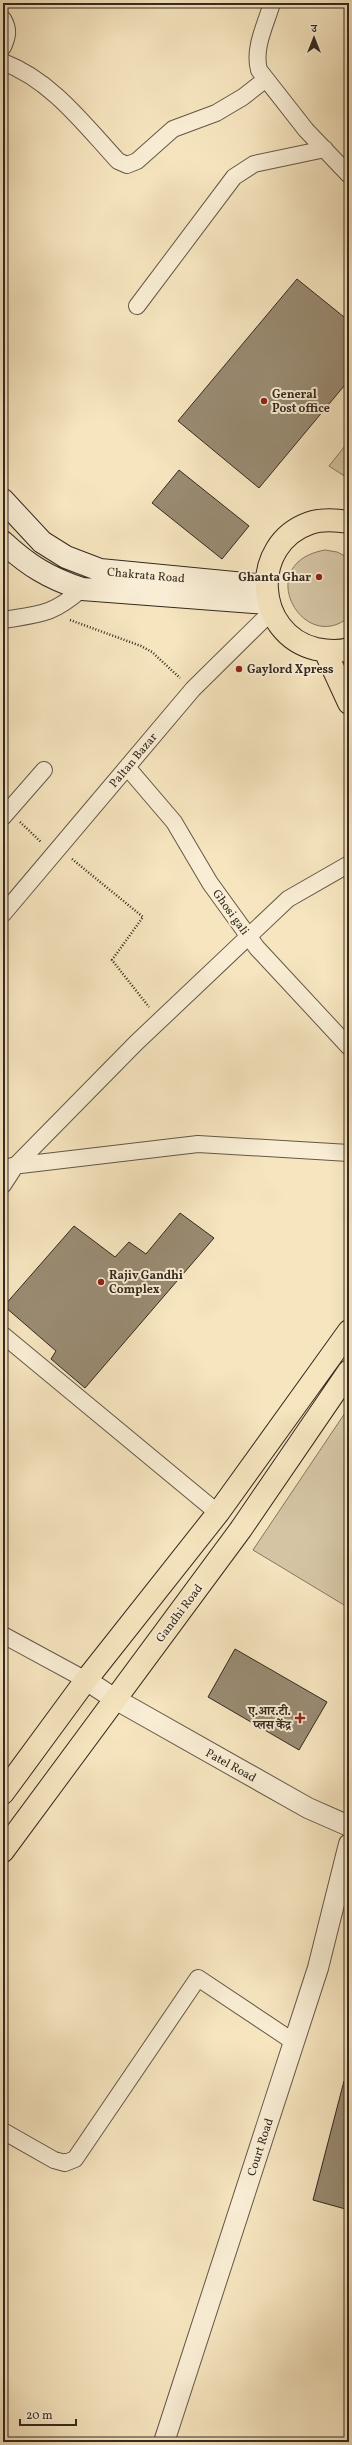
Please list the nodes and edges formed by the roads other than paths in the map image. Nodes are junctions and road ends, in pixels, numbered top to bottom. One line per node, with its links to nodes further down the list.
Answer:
1 (272, 3): 5 (street)
2 (3, 19): 3 (street)
3 (3, 47)
4 (3, 62): 5 (street)
5 (266, 79): 6 (street)
6 (324, 149): 7 (street); 8 (street)
7 (349, 175)
8 (137, 306)
9 (3, 500): 13 (main road, Chakrata Road)
10 (349, 522): 13 (main road)
11 (3, 542): 12 (main road, Chakrata Road)
12 (82, 589): 13 (main road, Chakrata Road); 14 (street)
13 (268, 601): 16 (main road); 18 (street, Paltan Bazar)
14 (3, 620)
15 (349, 649): 16 (main road)
16 (325, 651): 17 (main road)
17 (349, 703)
18 (127, 767): 22 (street, Paltan Bazar); 23 (street, Ghosi gali)
19 (44, 770): 20 (street)
20 (6, 814)
21 (349, 864): 23 (street)
22 (3, 914)
23 (248, 935): 24 (street, Ghosi gali); 26 (street)
24 (349, 1047)
25 (349, 1153): 26 (street)
26 (10, 1167): 27 (street)
27 (3, 1185)
28 (349, 1331): 31 (main road)
29 (3, 1335): 31 (street)
30 (349, 1371): 34 (main road, Gandhi Road)
31 (218, 1513): 33 (main road)
32 (3, 1635): 33 (street)
33 (86, 1680): 34 (street, Patel Road); 35 (main road)
34 (115, 1699): 36 (street, Patel Road); 38 (main road, Gandhi Road)
35 (3, 1793)
36 (349, 1826)
37 (348, 1848): 39 (street, Court Road)
38 (3, 1851)
39 (294, 2042): 40 (street); 41 (street, Court Road)
40 (3, 2131)
41 (164, 2442)

